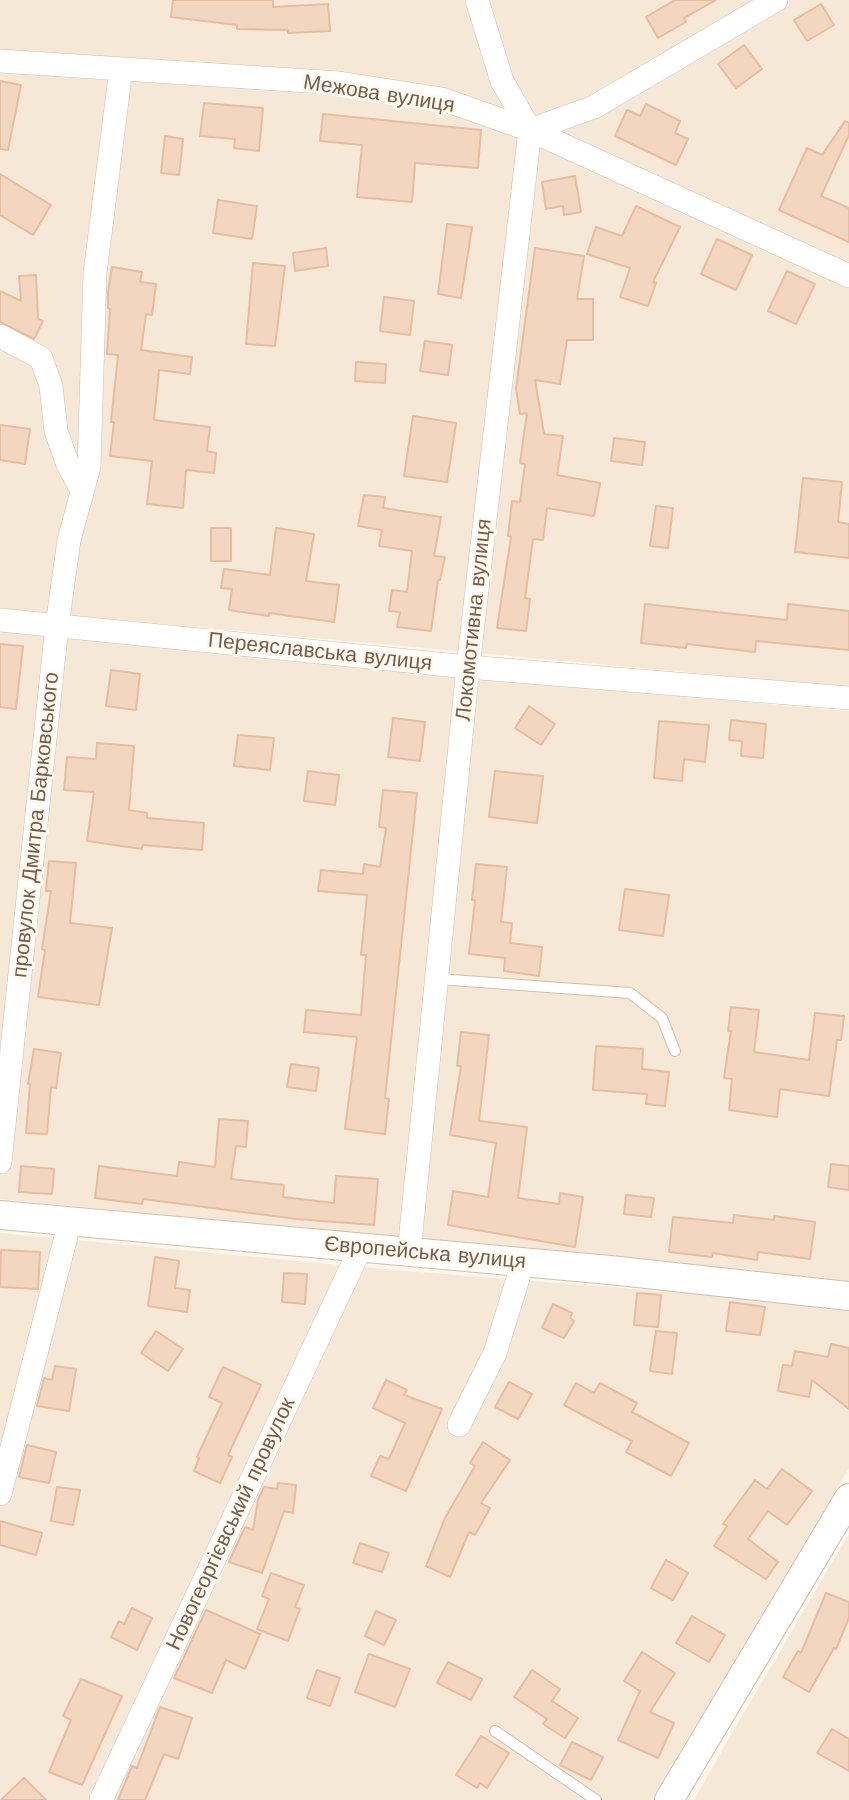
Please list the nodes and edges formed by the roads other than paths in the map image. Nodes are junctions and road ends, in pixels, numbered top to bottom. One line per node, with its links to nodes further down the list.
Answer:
1 (477, 0): 5 (street)
2 (776, 0): 5 (street)
3 (0, 61): 4 (street, Межова вулиця)
4 (121, 69): 5 (street, Межова вулиця); 8 (street, провулок Дмитра Барковського)
5 (530, 130): 6 (street, Межова вулиця); 11 (street, Локомотивна вулиця)
6 (849, 276)
7 (0, 336): 8 (street)
8 (82, 491): 10 (street, провулок Дмитра Барковського)
9 (0, 620): 10 (street, Переяславська вулиця)
10 (57, 626): 11 (street, Переяславська вулиця); 15 (street, провулок Дмитра Барковського)
11 (468, 667): 12 (street, Переяславська вулиця); 13 (street, Локомотивна вулиця)
12 (849, 698)
13 (438, 979): 14 (lane); 19 (street, Локомотивна вулиця)
14 (675, 1051)
15 (0, 1162)
16 (0, 1215): 17 (street, Європейська вулиця)
17 (70, 1221): 18 (street, Європейська вулиця); 23 (street)
18 (362, 1247): 19 (street, Європейська вулиця); 26 (street, Новогеоргієвський провулок)
19 (409, 1252): 20 (street, Європейська вулиця)
20 (523, 1262): 21 (street, Європейська вулиця); 22 (street)
21 (849, 1296)
22 (459, 1425)
23 (0, 1494)
24 (849, 1498): 28 (street)
25 (495, 1731): 27 (lane)
26 (101, 1800)
27 (596, 1800)
28 (669, 1800)

